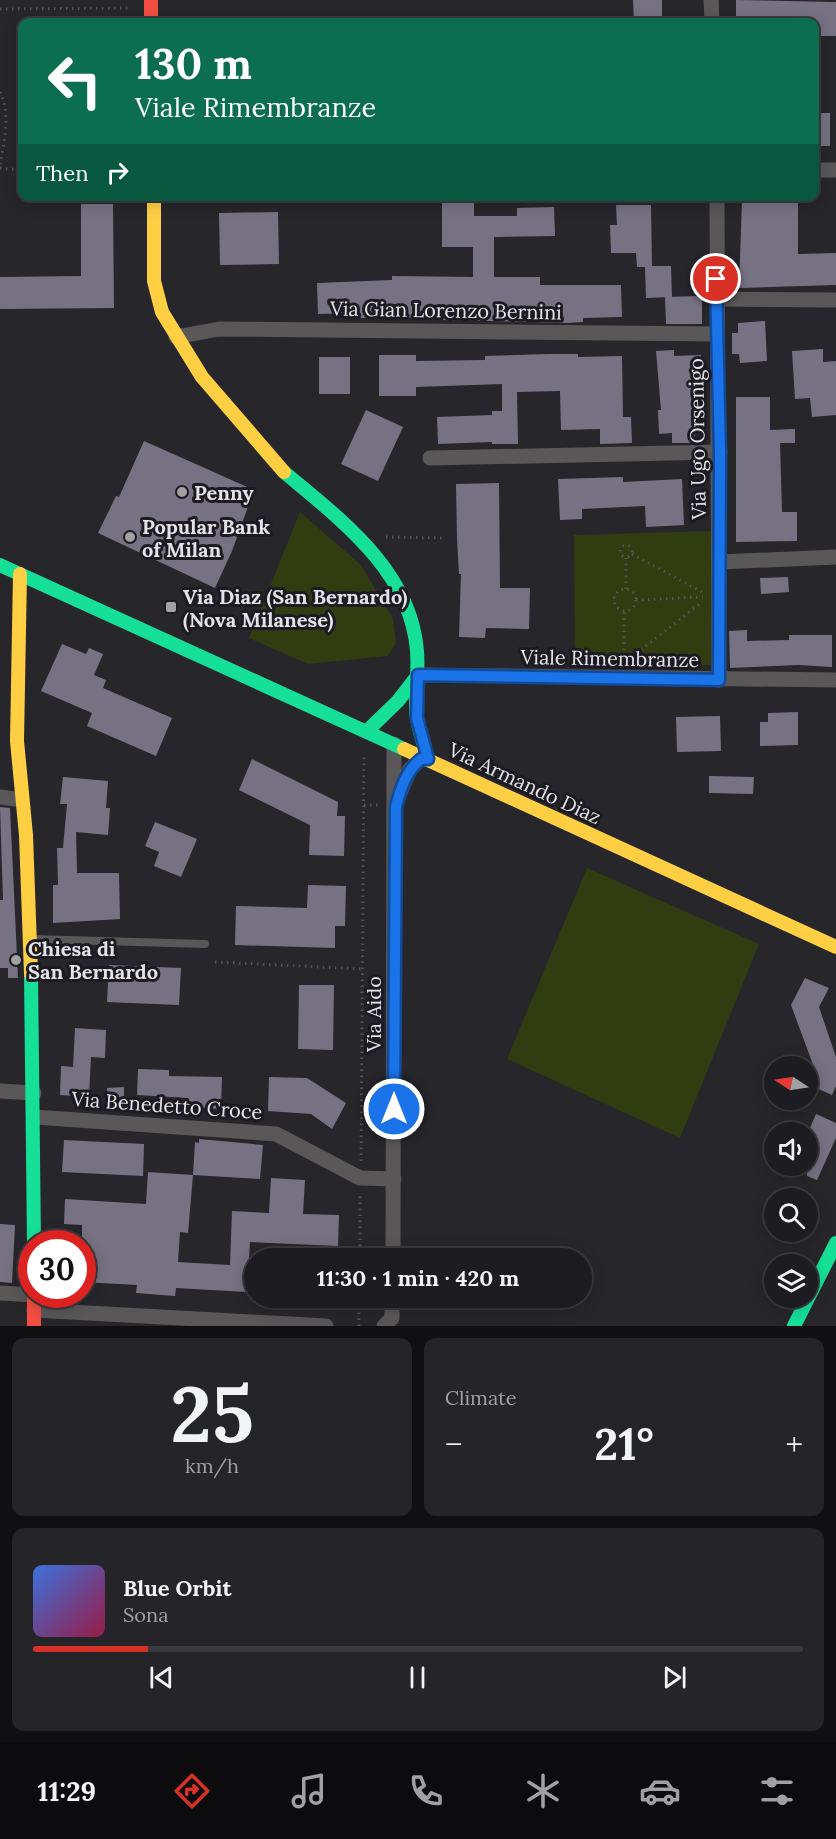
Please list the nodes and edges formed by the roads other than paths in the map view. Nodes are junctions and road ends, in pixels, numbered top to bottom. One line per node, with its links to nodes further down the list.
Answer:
1 (711, 0): 2 (street)
2 (712, 18)
3 (819, 170): 4 (street)
4 (836, 170)
5 (154, 201): 10 (street)
6 (717, 201): 7 (street, Via Ugo Orsenigo)
7 (716, 299): 8 (street); 9 (street, Via Ugo Orsenigo)
8 (836, 300)
9 (717, 334): 10 (street, Via Gian Lorenzo Bernini); 11 (street, Via Ugo Orsenigo)
10 (176, 337): 17 (street)
11 (720, 453): 12 (street); 14 (street, Via Ugo Orsenigo)
12 (430, 458)
13 (836, 556): 14 (street)
14 (719, 562): 18 (street, Via Ugo Orsenigo)
15 (0, 565): 16 (street, Via Armando Diaz)
16 (20, 574): 20 (street, Via Armando Diaz); 24 (street)
17 (418, 675): 18 (street, Viale Rimembranze); 20 (street); 22 (street)
18 (719, 680): 19 (street, Viale Rimembranze)
19 (836, 680)
20 (367, 732): 21 (street, Via Armando Diaz)
21 (394, 744): 22 (street, Via Armando Diaz); 25 (street, Via Aido)
22 (428, 759): 25 (street, Via Aido); 28 (street, Via Armando Diaz)
23 (0, 797): 24 (street)
24 (22, 801): 26 (street)
25 (391, 806): 32 (street, Via Aido)
26 (31, 939): 27 (lane); 30 (street)
27 (205, 944)
28 (836, 947)
29 (0, 1091): 30 (street)
30 (34, 1093): 31 (street)
31 (34, 1117): 32 (street, Via Benedetto Croce); 33 (street)
32 (393, 1179): 34 (street, Via Aido)
33 (34, 1230)
34 (393, 1248)
35 (834, 1253): 44 (street)
36 (0, 1293): 37 (street)
37 (18, 1297)
38 (96, 1306): 42 (street)
39 (34, 1308): 41 (street)
40 (392, 1308): 43 (street)
41 (34, 1326)
42 (326, 1326)
43 (384, 1326)
44 (794, 1326)

